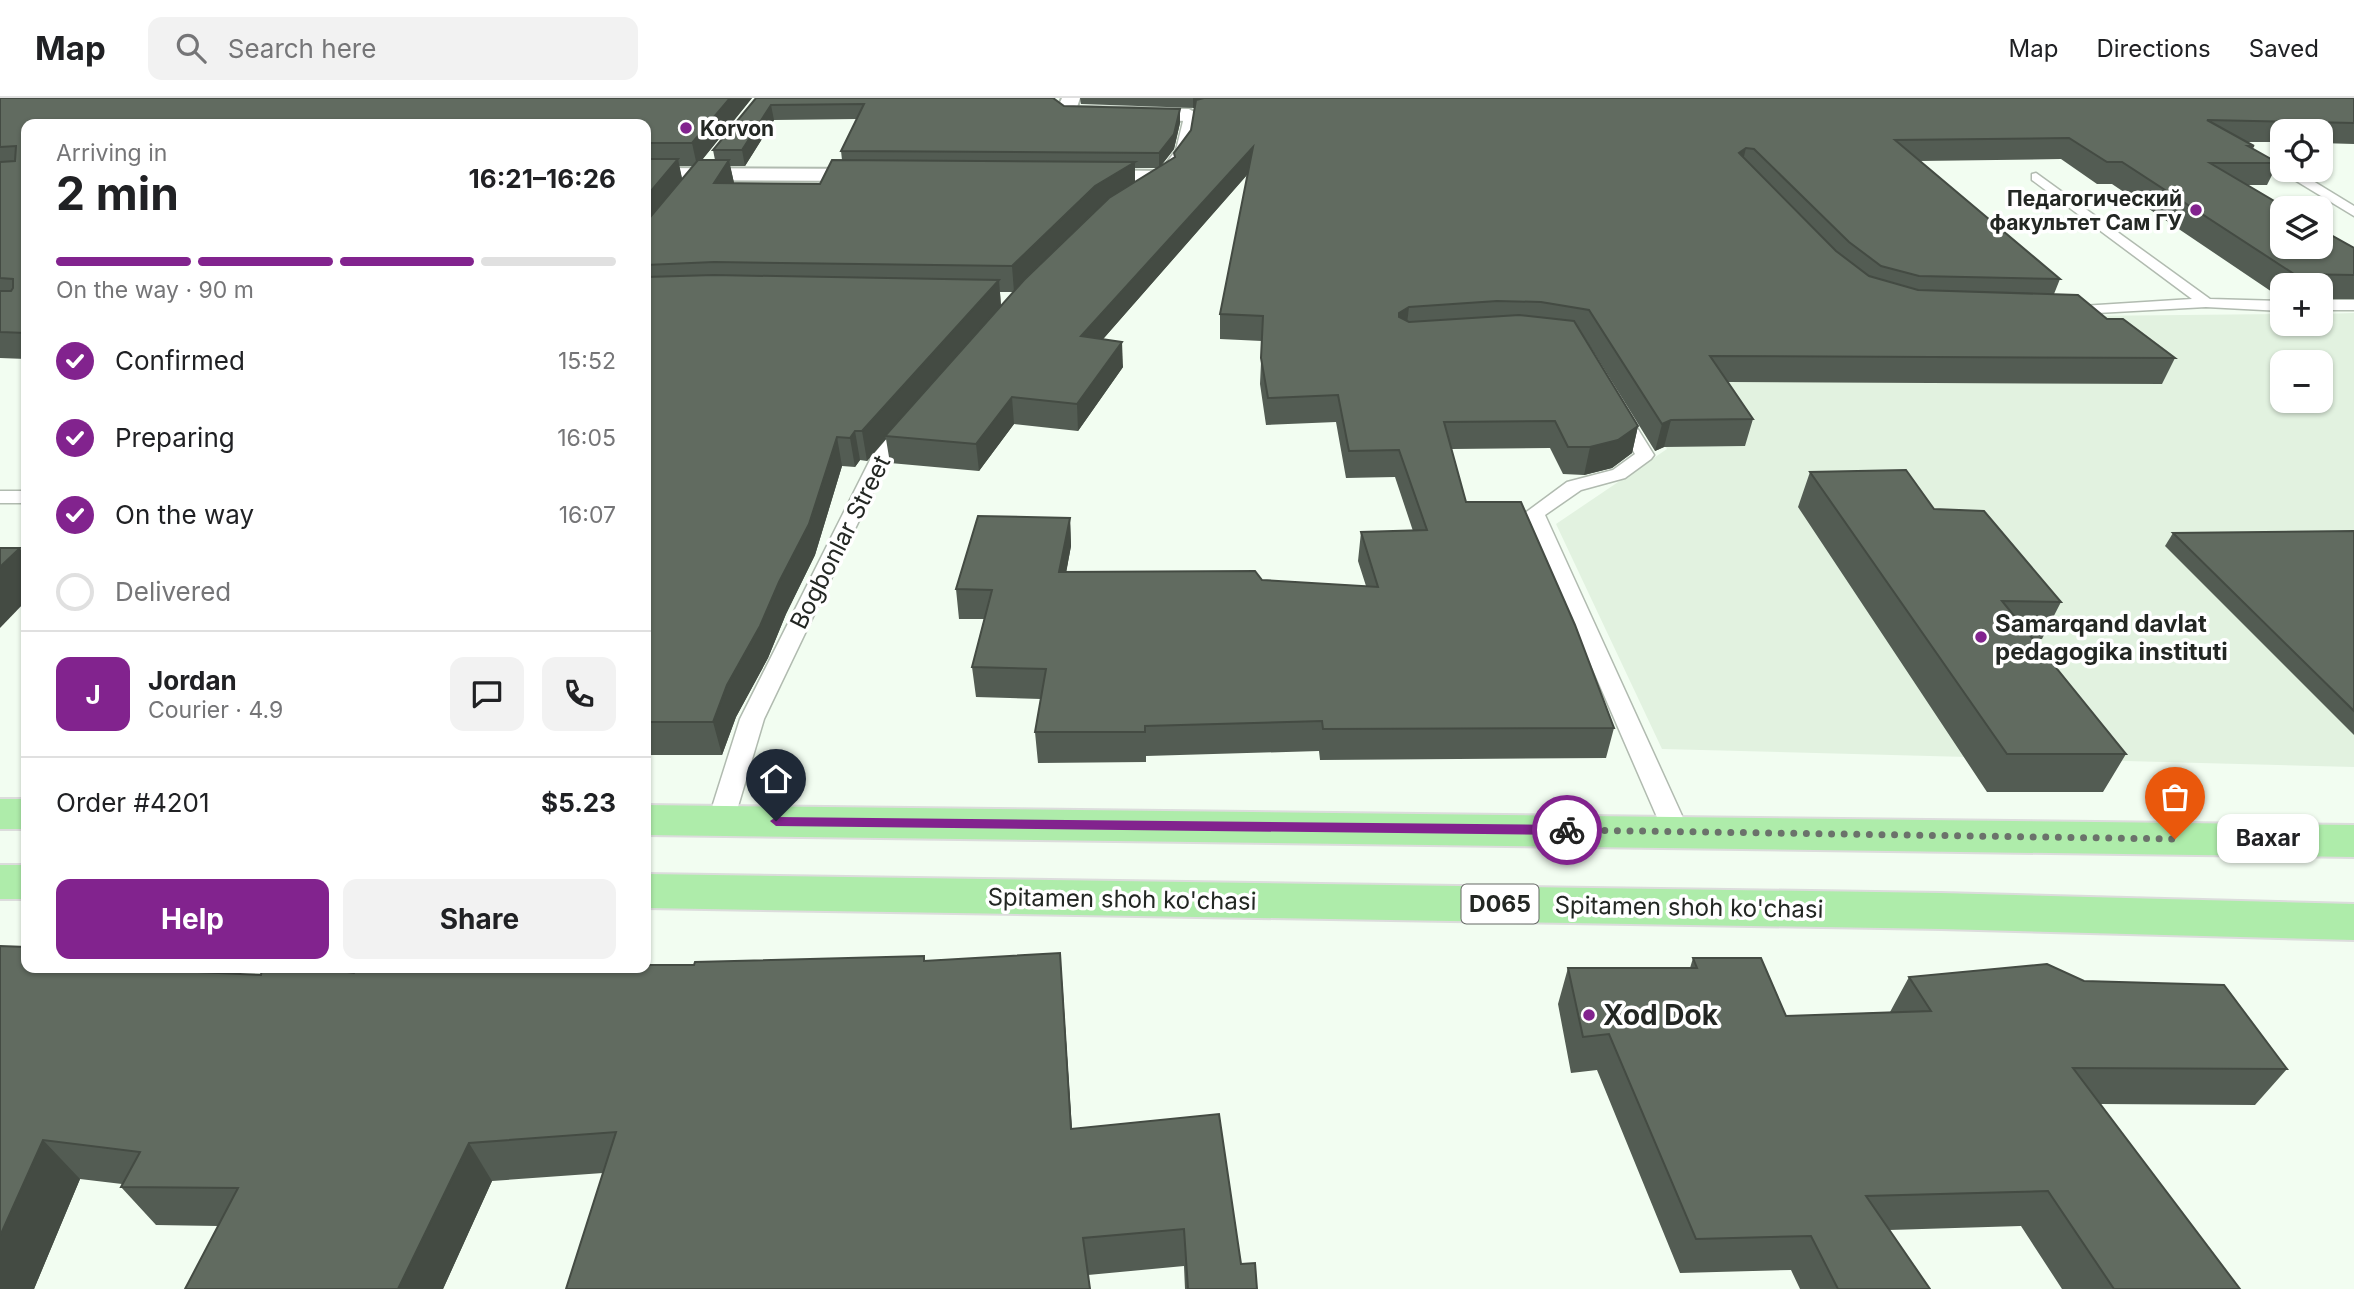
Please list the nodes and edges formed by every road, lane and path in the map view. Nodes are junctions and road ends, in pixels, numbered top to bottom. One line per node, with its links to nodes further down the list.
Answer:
1 (1071, 98): 3 (street)
2 (1228, 106): 3 (lane)
3 (1189, 115): 7 (lane)
4 (651, 174): 5 (street)
5 (903, 175)
6 (1066, 176): 7 (street)
7 (1162, 177): 10 (lane)
8 (2036, 177): 12 (lane)
9 (2306, 182): 11 (lane)
10 (1142, 190)
11 (2354, 212)
12 (2206, 303): 15 (lane); 16 (lane)
13 (2333, 305): 14 (lane)
14 (2354, 305)
15 (2270, 306)
16 (2053, 312)
17 (1611, 398): 25 (lane)
18 (917, 414): 24 (lane, Bogbonlar Street)
19 (0, 497): 20 (lane)
20 (21, 497)
21 (0, 814): 22 (main road)
22 (21, 814)
23 (651, 820): 24 (main road)
24 (721, 821): 25 (main road)
25 (1676, 831): 26 (main road)
26 (2354, 841)
27 (0, 882): 28 (main road)
28 (21, 882)
29 (651, 891): 30 (main road, Spitamen shoh ko'chasi / D065)
30 (2354, 922)

